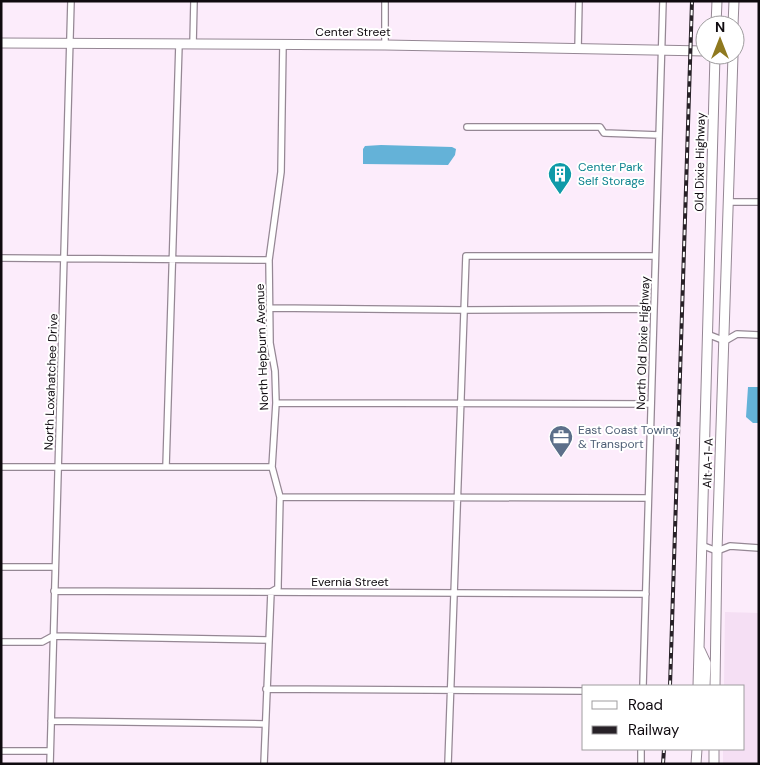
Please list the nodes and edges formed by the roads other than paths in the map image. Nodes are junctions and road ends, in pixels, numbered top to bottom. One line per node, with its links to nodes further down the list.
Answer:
1 (71, 1): 11 (street, North Loxahatchee Drive)
2 (194, 1): 13 (street)
3 (384, 1): 15 (street)
4 (578, 1): 16 (street)
5 (662, 1): 17 (street, North Old Dixie Highway)
6 (717, 1): 8 (main road)
7 (734, 1): 9 (main road)
8 (716, 15)
9 (733, 15)
10 (1, 43): 11 (main road, Center Street)
11 (71, 43): 12 (main road, Center Street); 27 (street, North Loxahatchee Drive)
12 (179, 44): 13 (main road, Center Street); 28 (street)
13 (193, 44): 14 (main road, Center Street)
14 (283, 44): 15 (main road, Center Street); 29 (street, North Hepburn Avenue)
15 (385, 45): 16 (main road, Center Street)
16 (578, 48): 17 (main road, Center Street)
17 (662, 50): 18 (main road, Center Street); 22 (street, North Old Dixie Highway)
18 (695, 51)
19 (715, 65): 30 (main road, Old Dixie Highway)
20 (732, 65): 23 (main road)
21 (466, 127): 22 (street)
22 (659, 135): 25 (street, North Old Dixie Highway)
23 (728, 202): 24 (street); 36 (main road, Alt A-1-A)
24 (759, 202)
25 (655, 256): 32 (street, North Old Dixie Highway); 33 (street)
26 (1, 258): 27 (street)
27 (64, 258): 28 (street); 41 (street, North Loxahatchee Drive)
28 (172, 258): 29 (street); 42 (street)
29 (269, 260): 31 (street, North Hepburn Avenue)
30 (710, 269): 34 (main road, Alt A-1-A)
31 (270, 308): 33 (street); 37 (street, North Hepburn Avenue)
32 (654, 309): 33 (street); 39 (street, North Old Dixie Highway)
33 (464, 310): 38 (street)
34 (707, 334): 36 (street); 47 (main road, Alt A-1-A)
35 (759, 335): 36 (street)
36 (725, 340): 49 (main road, Alt A-1-A)
37 (276, 403): 38 (street); 43 (street, North Hepburn Avenue)
38 (461, 403): 39 (street); 45 (street)
39 (651, 404): 46 (street, North Old Dixie Highway)
40 (1, 467): 41 (street)
41 (58, 467): 42 (street); 51 (street, North Loxahatchee Drive)
42 (166, 467): 43 (street)
43 (272, 467): 44 (street, North Hepburn Avenue)
44 (280, 496): 45 (street); 53 (street, North Hepburn Avenue)
45 (457, 497): 46 (street); 54 (street)
46 (648, 498): 55 (street, North Old Dixie Highway)
47 (701, 545): 49 (street); 59 (main road, Alt A-1-A)
48 (759, 548): 49 (street)
49 (717, 551): 63 (main road, Alt A-1-A)
50 (1, 567): 51 (street)
51 (55, 567): 52 (street, North Loxahatchee Drive)
52 (54, 591): 53 (street, Evernia Street); 56 (street, North Loxahatchee Drive)
53 (271, 592): 54 (street, Evernia Street); 57 (street, North Hepburn Avenue)
54 (454, 593): 55 (street, Evernia Street); 65 (street)
55 (646, 594): 60 (street, North Old Dixie Highway)
56 (53, 636): 57 (street); 58 (street); 67 (street, North Loxahatchee Drive)
57 (268, 640): 64 (street, North Hepburn Avenue)
58 (1, 642)
59 (699, 647): 61 (main road, Alt A-1-A); 62 (main road)
60 (643, 685)
61 (698, 685)
62 (705, 685)
63 (715, 685)
64 (266, 689): 65 (street); 68 (street, North Hepburn Avenue)
65 (451, 690): 66 (street); 76 (street)
66 (582, 690)
67 (51, 721): 68 (street); 73 (street, North Loxahatchee Drive)
68 (265, 724): 75 (street, North Hepburn Avenue)
69 (641, 750): 77 (street)
70 (697, 750): 78 (main road)
71 (714, 750): 79 (main road)
72 (1, 751): 73 (street)
73 (50, 751): 74 (street, North Loxahatchee Drive)
74 (50, 764)
75 (264, 764)
76 (448, 764)
77 (641, 764)
78 (696, 764)
79 (714, 764)

